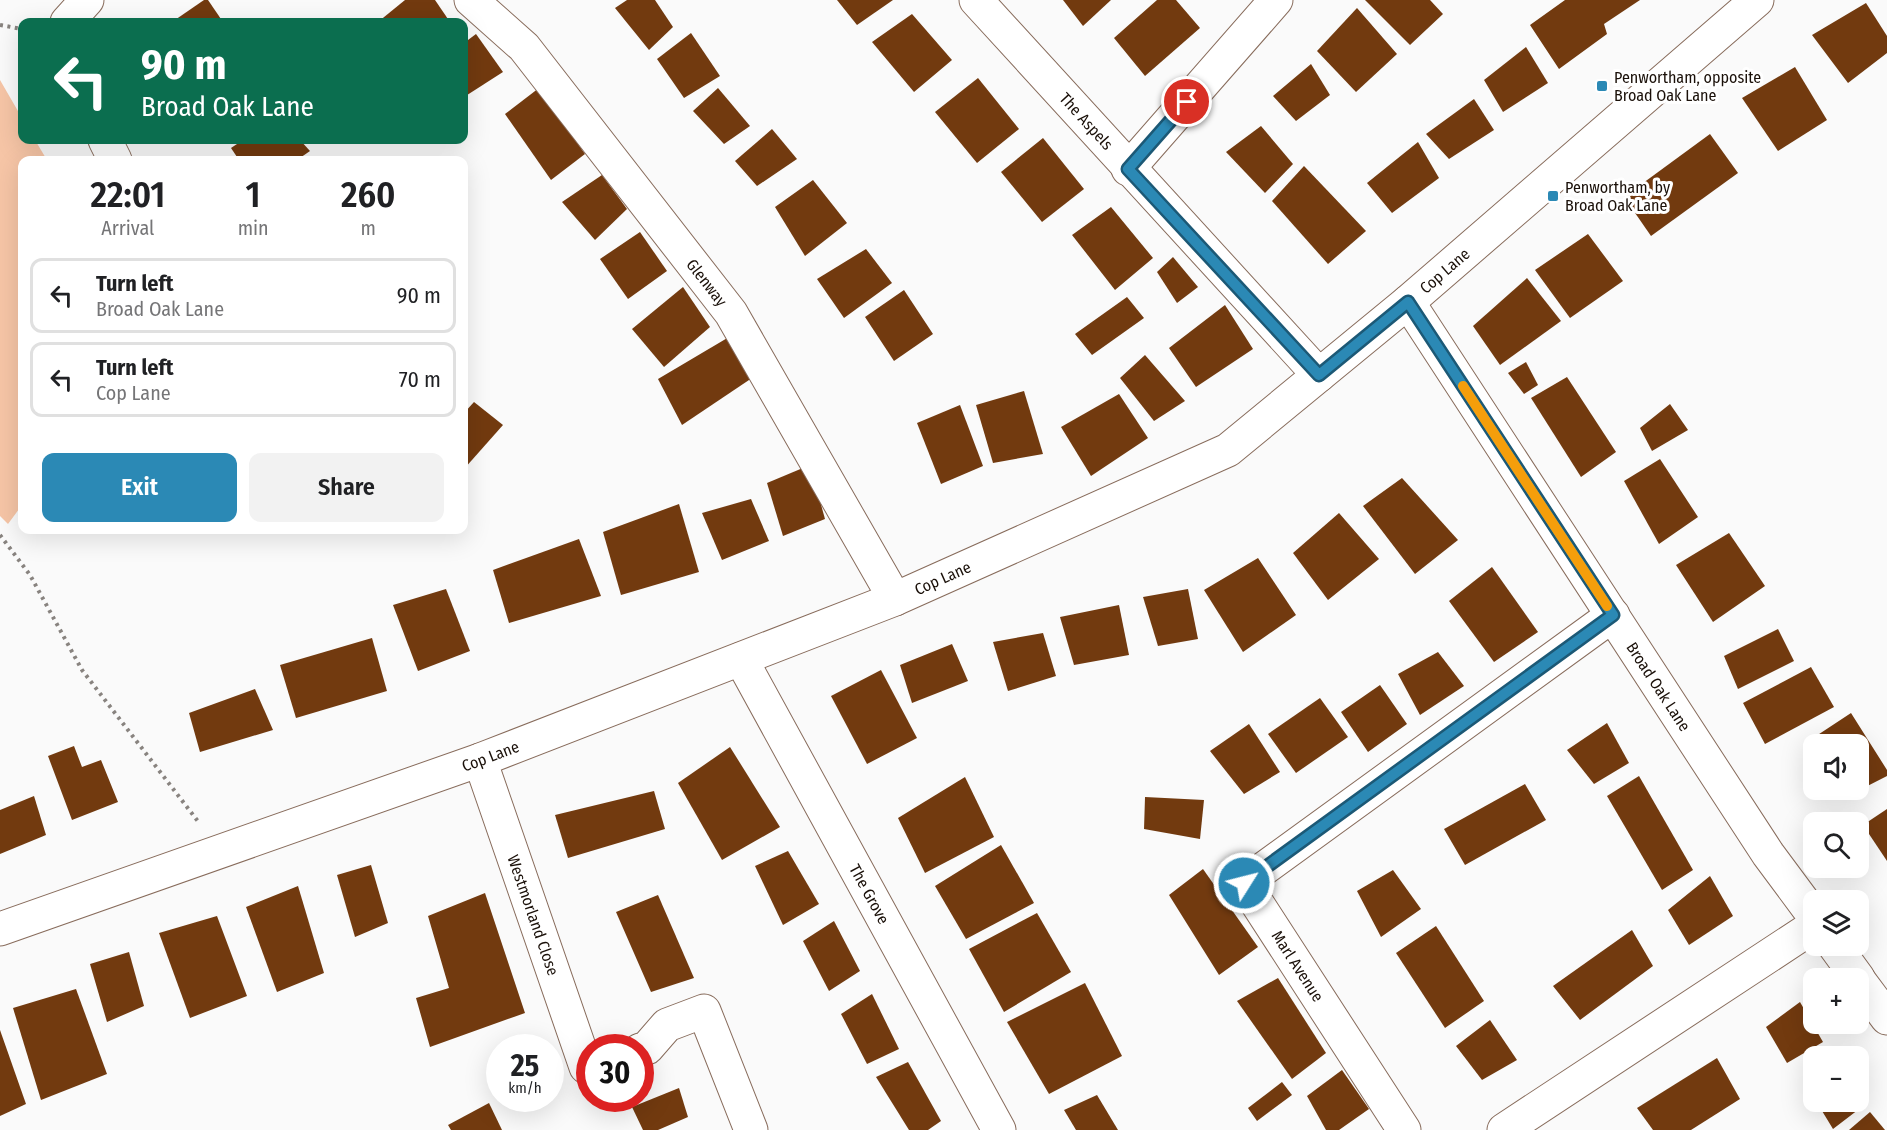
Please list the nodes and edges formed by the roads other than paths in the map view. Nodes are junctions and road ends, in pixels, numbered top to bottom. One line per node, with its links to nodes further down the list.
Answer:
1 (87, 0): 6 (street)
2 (471, 0): 10 (street, Glenway)
3 (976, 0): 7 (street, The Aspels)
4 (1276, 0): 7 (street)
5 (1756, 0): 8 (street, Cop Lane)
6 (71, 18)
7 (1128, 169): 9 (street, The Aspels)
8 (1408, 302): 9 (street, Cop Lane); 11 (street, Broad Oak Lane)
9 (1319, 375): 10 (street, Cop Lane)
10 (895, 599): 12 (street, Cop Lane)
11 (1613, 615): 14 (street, Broad Oak Lane); 23 (street, Marl Avenue)
12 (741, 659): 13 (street, Cop Lane); 22 (street, The Grove)
13 (480, 760): 15 (street, Cop Lane); 19 (street, Westmorland Close)
14 (1803, 901)
15 (0, 929)
16 (1803, 933): 24 (street)
17 (1869, 993): 18 (street)
18 (1887, 1018)
19 (576, 1037)
20 (654, 1040): 21 (street)
21 (751, 1130)
22 (999, 1130)
23 (1404, 1130)
24 (1504, 1130)

